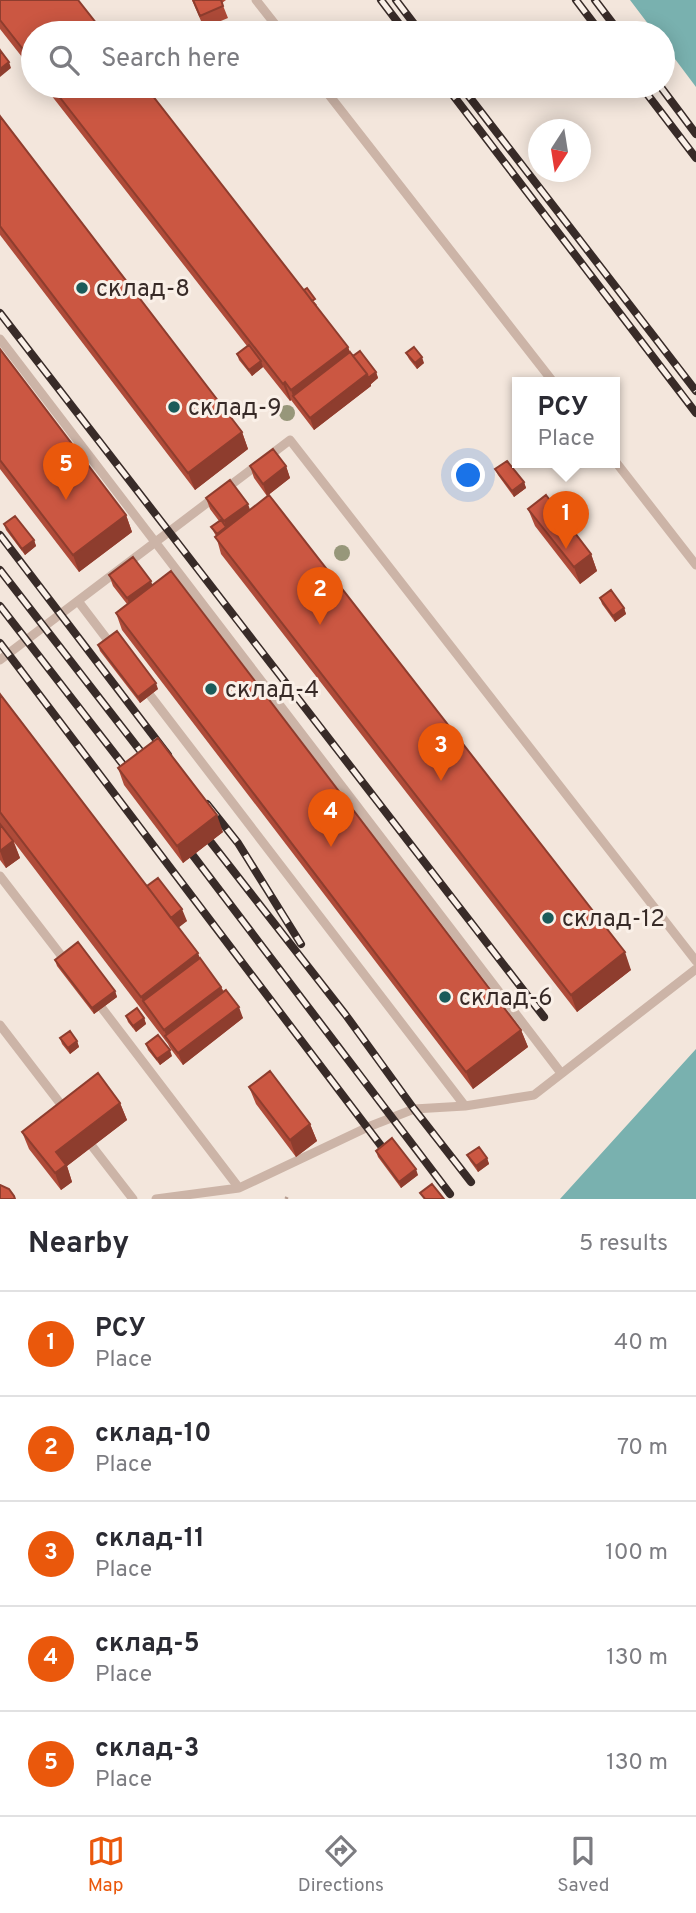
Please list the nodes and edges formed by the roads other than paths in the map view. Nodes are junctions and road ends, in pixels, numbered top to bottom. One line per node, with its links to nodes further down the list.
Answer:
1 (256, 0): 2 (lane)
2 (273, 21)
3 (332, 98): 5 (lane)
4 (0, 339): 7 (lane)
5 (549, 377)
6 (620, 467): 8 (lane)
7 (155, 542): 9 (lane); 14 (lane); 19 (lane)
8 (696, 565)
9 (78, 601): 10 (lane); 11 (lane)
10 (119, 654)
11 (0, 660)
12 (134, 675): 20 (lane)
13 (0, 876): 16 (lane)
14 (696, 961)
15 (696, 969): 19 (lane)
16 (74, 972)
17 (91, 994): 23 (lane)
18 (0, 1025): 21 (lane)
19 (561, 1073): 20 (lane)
20 (464, 1106): 23 (lane)
21 (70, 1117)
22 (78, 1127): 24 (lane)
23 (239, 1188): 25 (lane)
24 (133, 1199)
25 (156, 1199)

